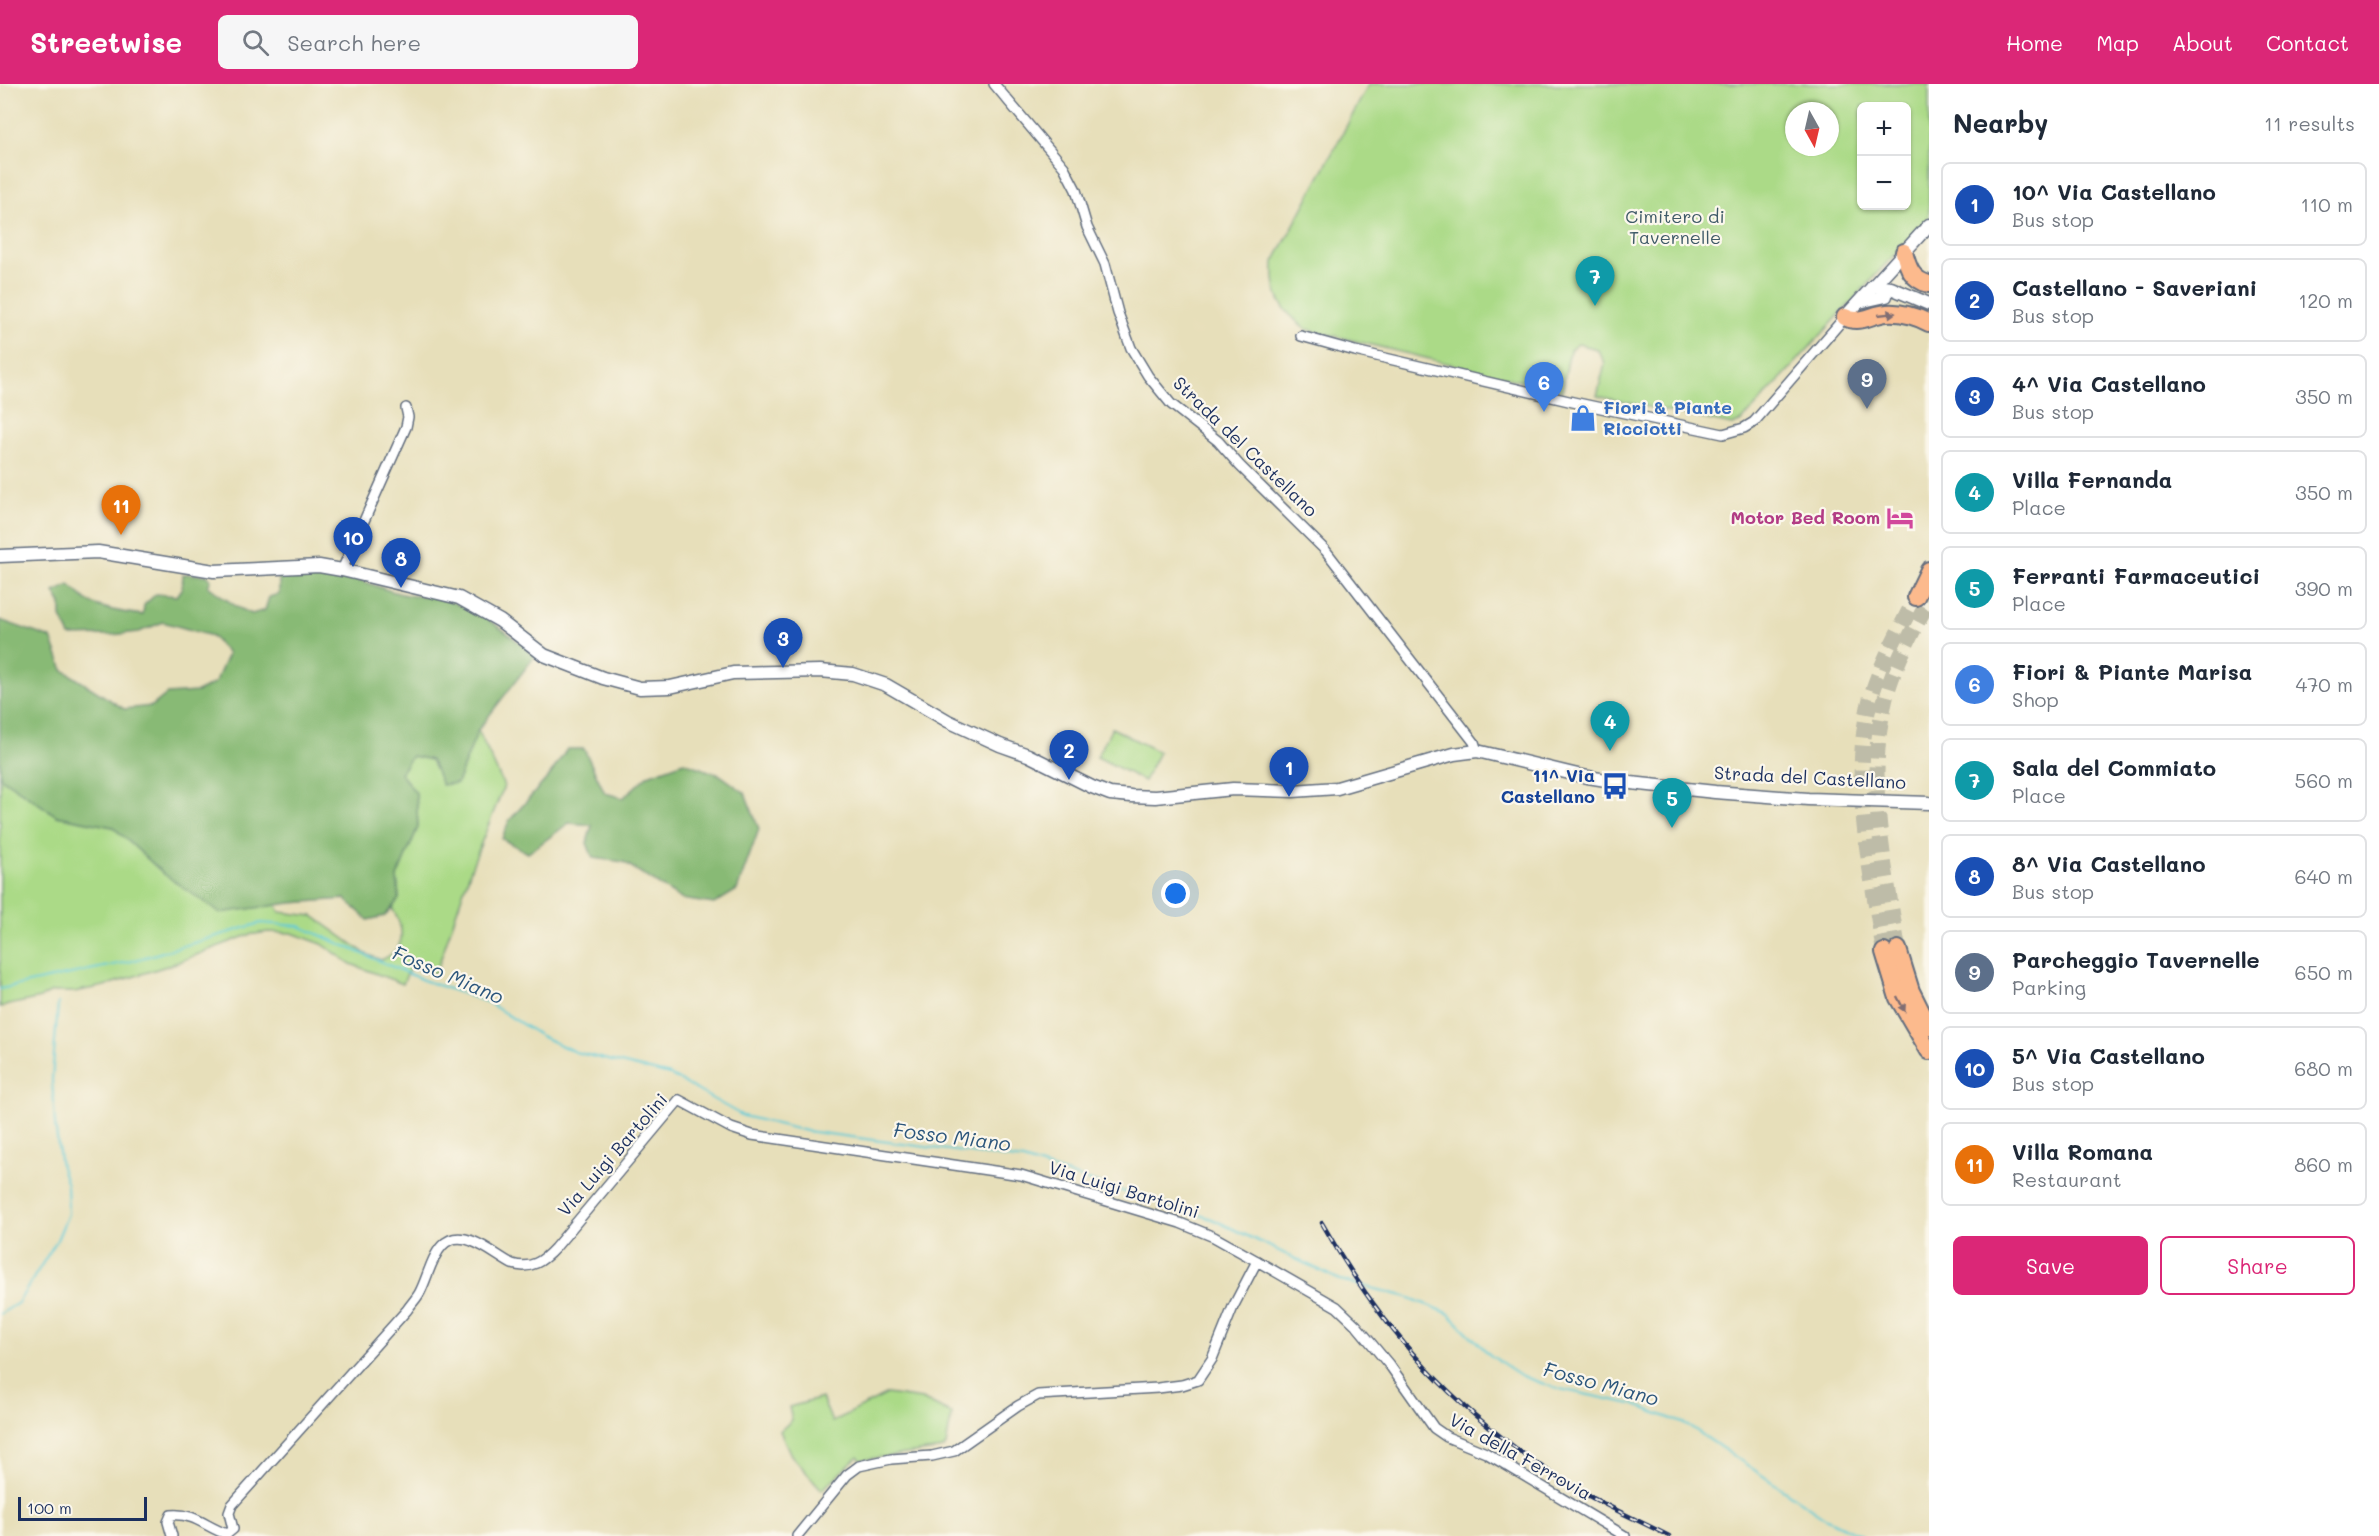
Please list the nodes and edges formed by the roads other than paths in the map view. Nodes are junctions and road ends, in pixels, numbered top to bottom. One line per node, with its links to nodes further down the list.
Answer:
1 (994, 84): 18 (street, Strada del Castellano)
2 (1929, 225): 3 (street)
3 (1898, 258): 4 (highway); 5 (street); 7 (street)
4 (1929, 284)
5 (1873, 286): 6 (street); 7 (street); 8 (street)
6 (1886, 296): 7 (street); 8 (street)
7 (1910, 298): 9 (street)
8 (1858, 303): 10 (street)
9 (1929, 304)
10 (1845, 317): 11 (highway, one-way to 11); 12 (street)
11 (1929, 323)
12 (1301, 336)
13 (406, 408): 15 (street)
14 (0, 556): 15 (street, Strada del Castellano)
15 (342, 570): 18 (street, Strada del Castellano)
16 (1929, 570): 17 (highway)
17 (1916, 597)
18 (1477, 751): 19 (street, Strada del Castellano)
19 (1926, 801)
20 (1929, 1027): 21 (highway, one-way to 21)
21 (1929, 1051)
22 (1257, 1261): 23 (street, Via Luigi Bartolini); 24 (street); 25 (street, Via della Ferrovia)
23 (172, 1536)
24 (797, 1536)
25 (1625, 1536)

